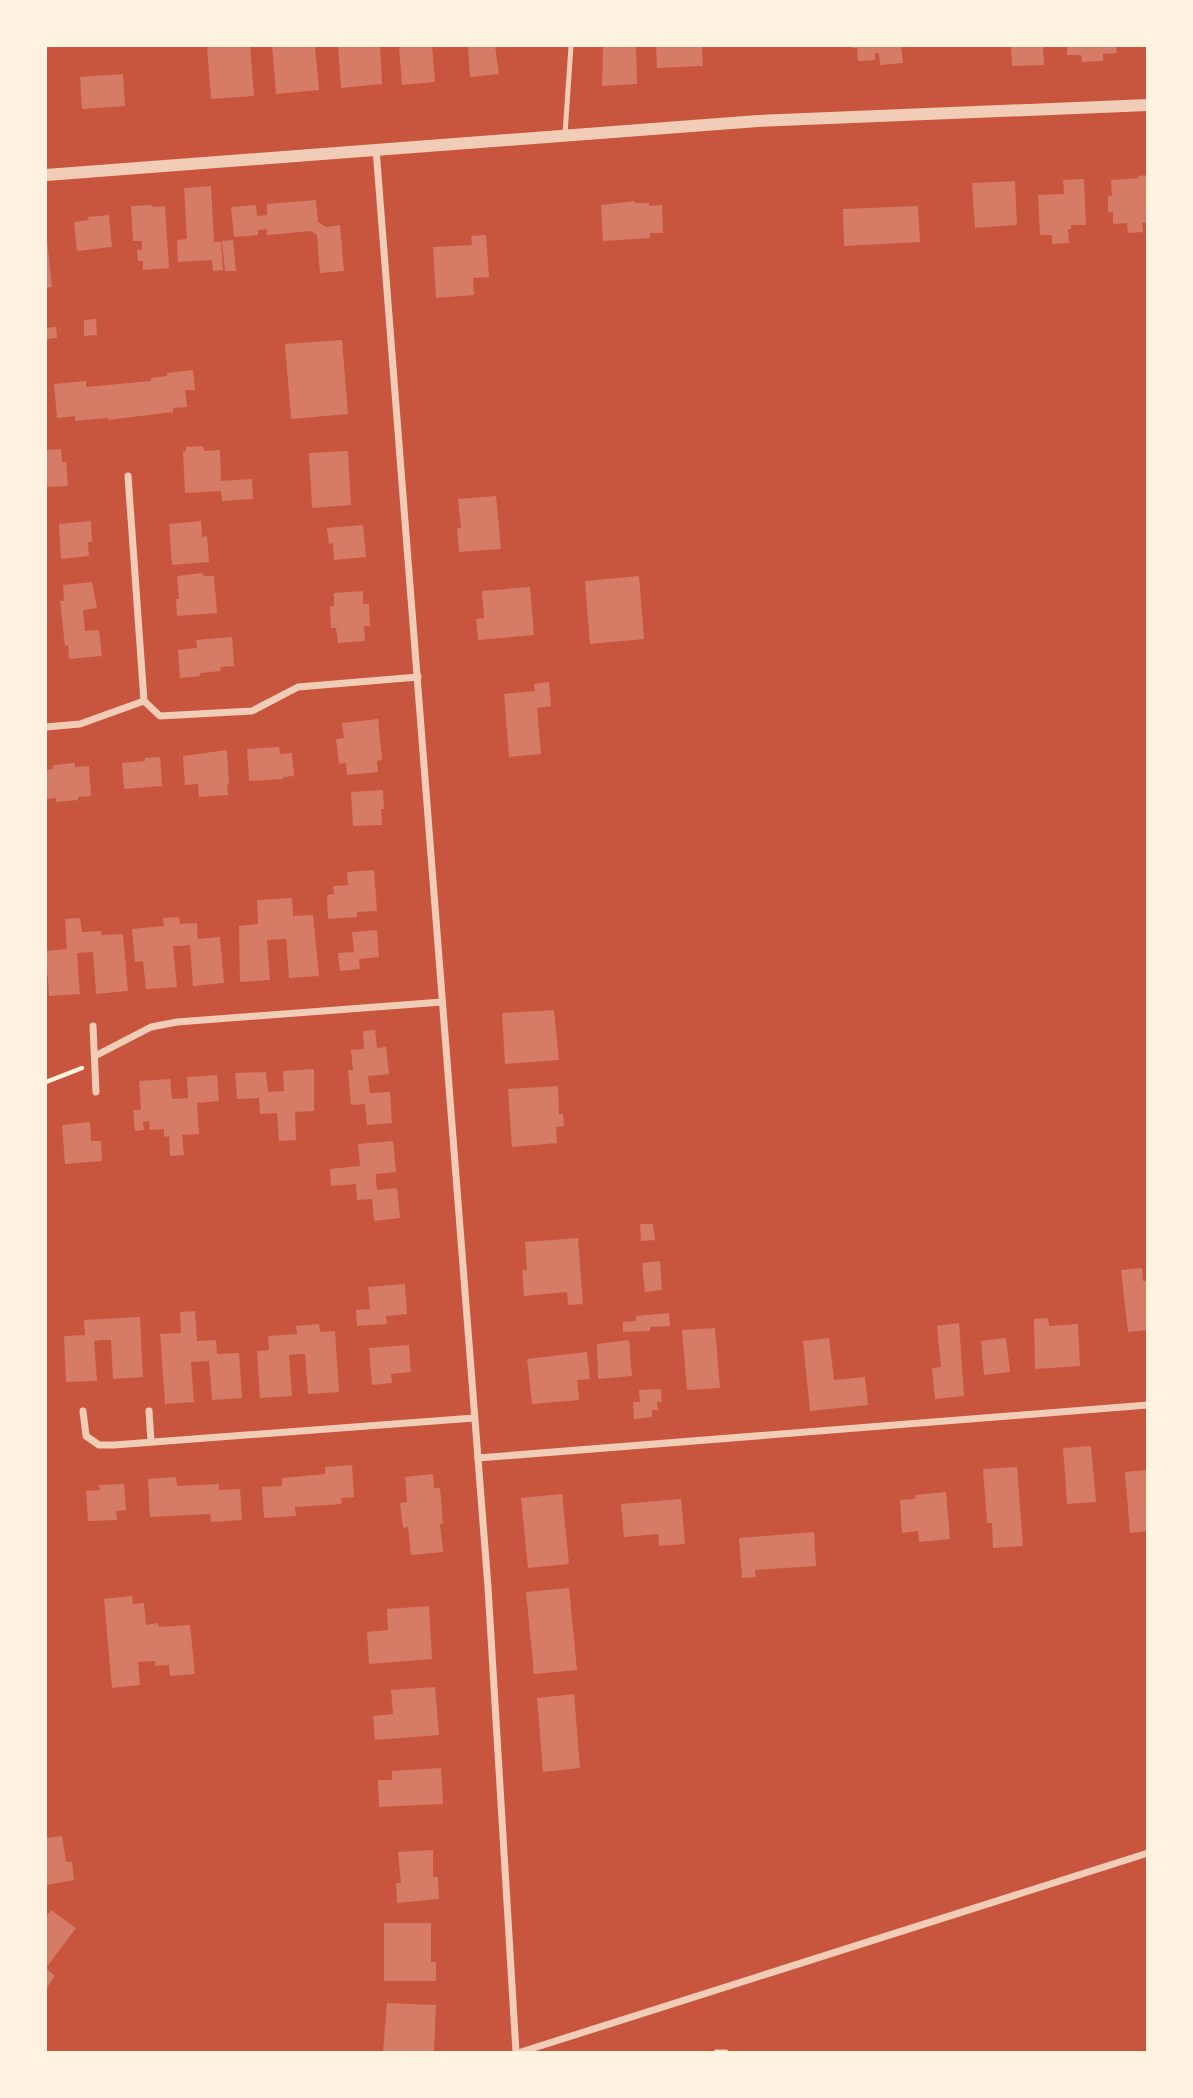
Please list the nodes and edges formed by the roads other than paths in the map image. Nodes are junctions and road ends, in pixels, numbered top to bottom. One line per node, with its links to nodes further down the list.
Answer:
1 (572, 46): 3 (lane)
2 (1147, 105): 3 (street)
3 (565, 134): 4 (street)
4 (376, 149): 5 (street); 7 (street)
5 (46, 175)
6 (128, 476): 8 (street)
7 (418, 677): 8 (street); 10 (street)
8 (144, 701): 9 (street)
9 (46, 727)
10 (442, 1002): 12 (street); 17 (street)
11 (93, 1026): 12 (street)
12 (95, 1056): 13 (street)
13 (96, 1092)
14 (1147, 1405): 19 (street)
15 (83, 1411): 18 (street)
16 (149, 1411): 18 (street)
17 (474, 1418): 18 (street); 19 (street)
18 (152, 1442)
19 (478, 1458): 21 (street)
20 (1147, 1853): 21 (street)
21 (518, 2053)
22 (716, 2053): 23 (lane)
23 (726, 2053)

